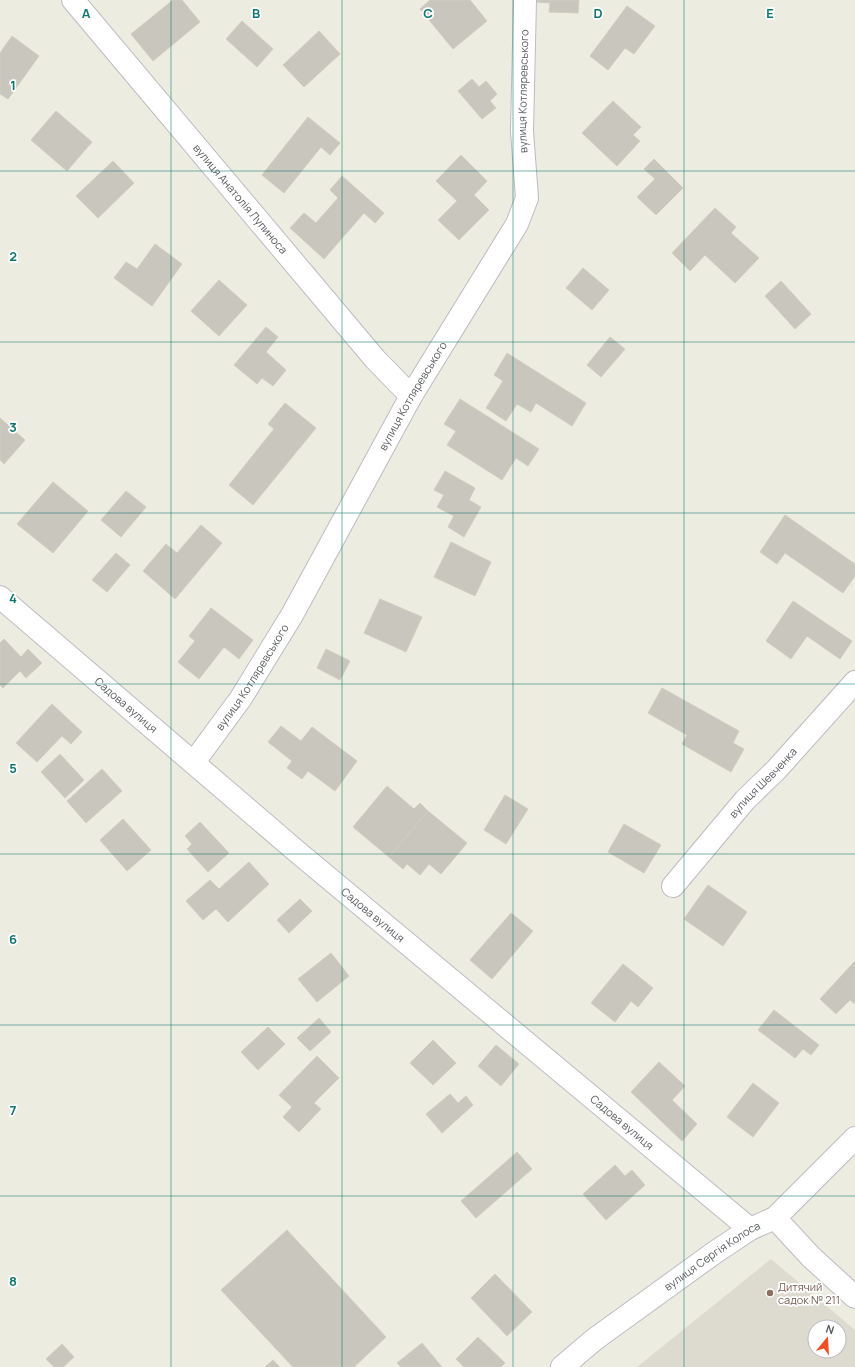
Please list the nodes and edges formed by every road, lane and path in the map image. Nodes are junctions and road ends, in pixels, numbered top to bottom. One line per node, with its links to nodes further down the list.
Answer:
1 (73, 0): 3 (street, вулиця Анатолія Лупиноса)
2 (525, 0): 3 (street, вулиця Котляревського)
3 (411, 396): 6 (street, вулиця Котляревського)
4 (0, 597): 6 (street, Садова вулиця)
5 (855, 682): 7 (street, вулиця Шевченка)
6 (194, 762): 10 (street, Садова вулиця)
7 (673, 886)
8 (855, 1138): 9 (street, вулиця Сергія Колоса)
9 (774, 1218): 10 (street, вулиця Сергія Колоса); 11 (street)
10 (750, 1229): 12 (street, вулиця Сергія Колоса)
11 (855, 1297)
12 (562, 1367)

